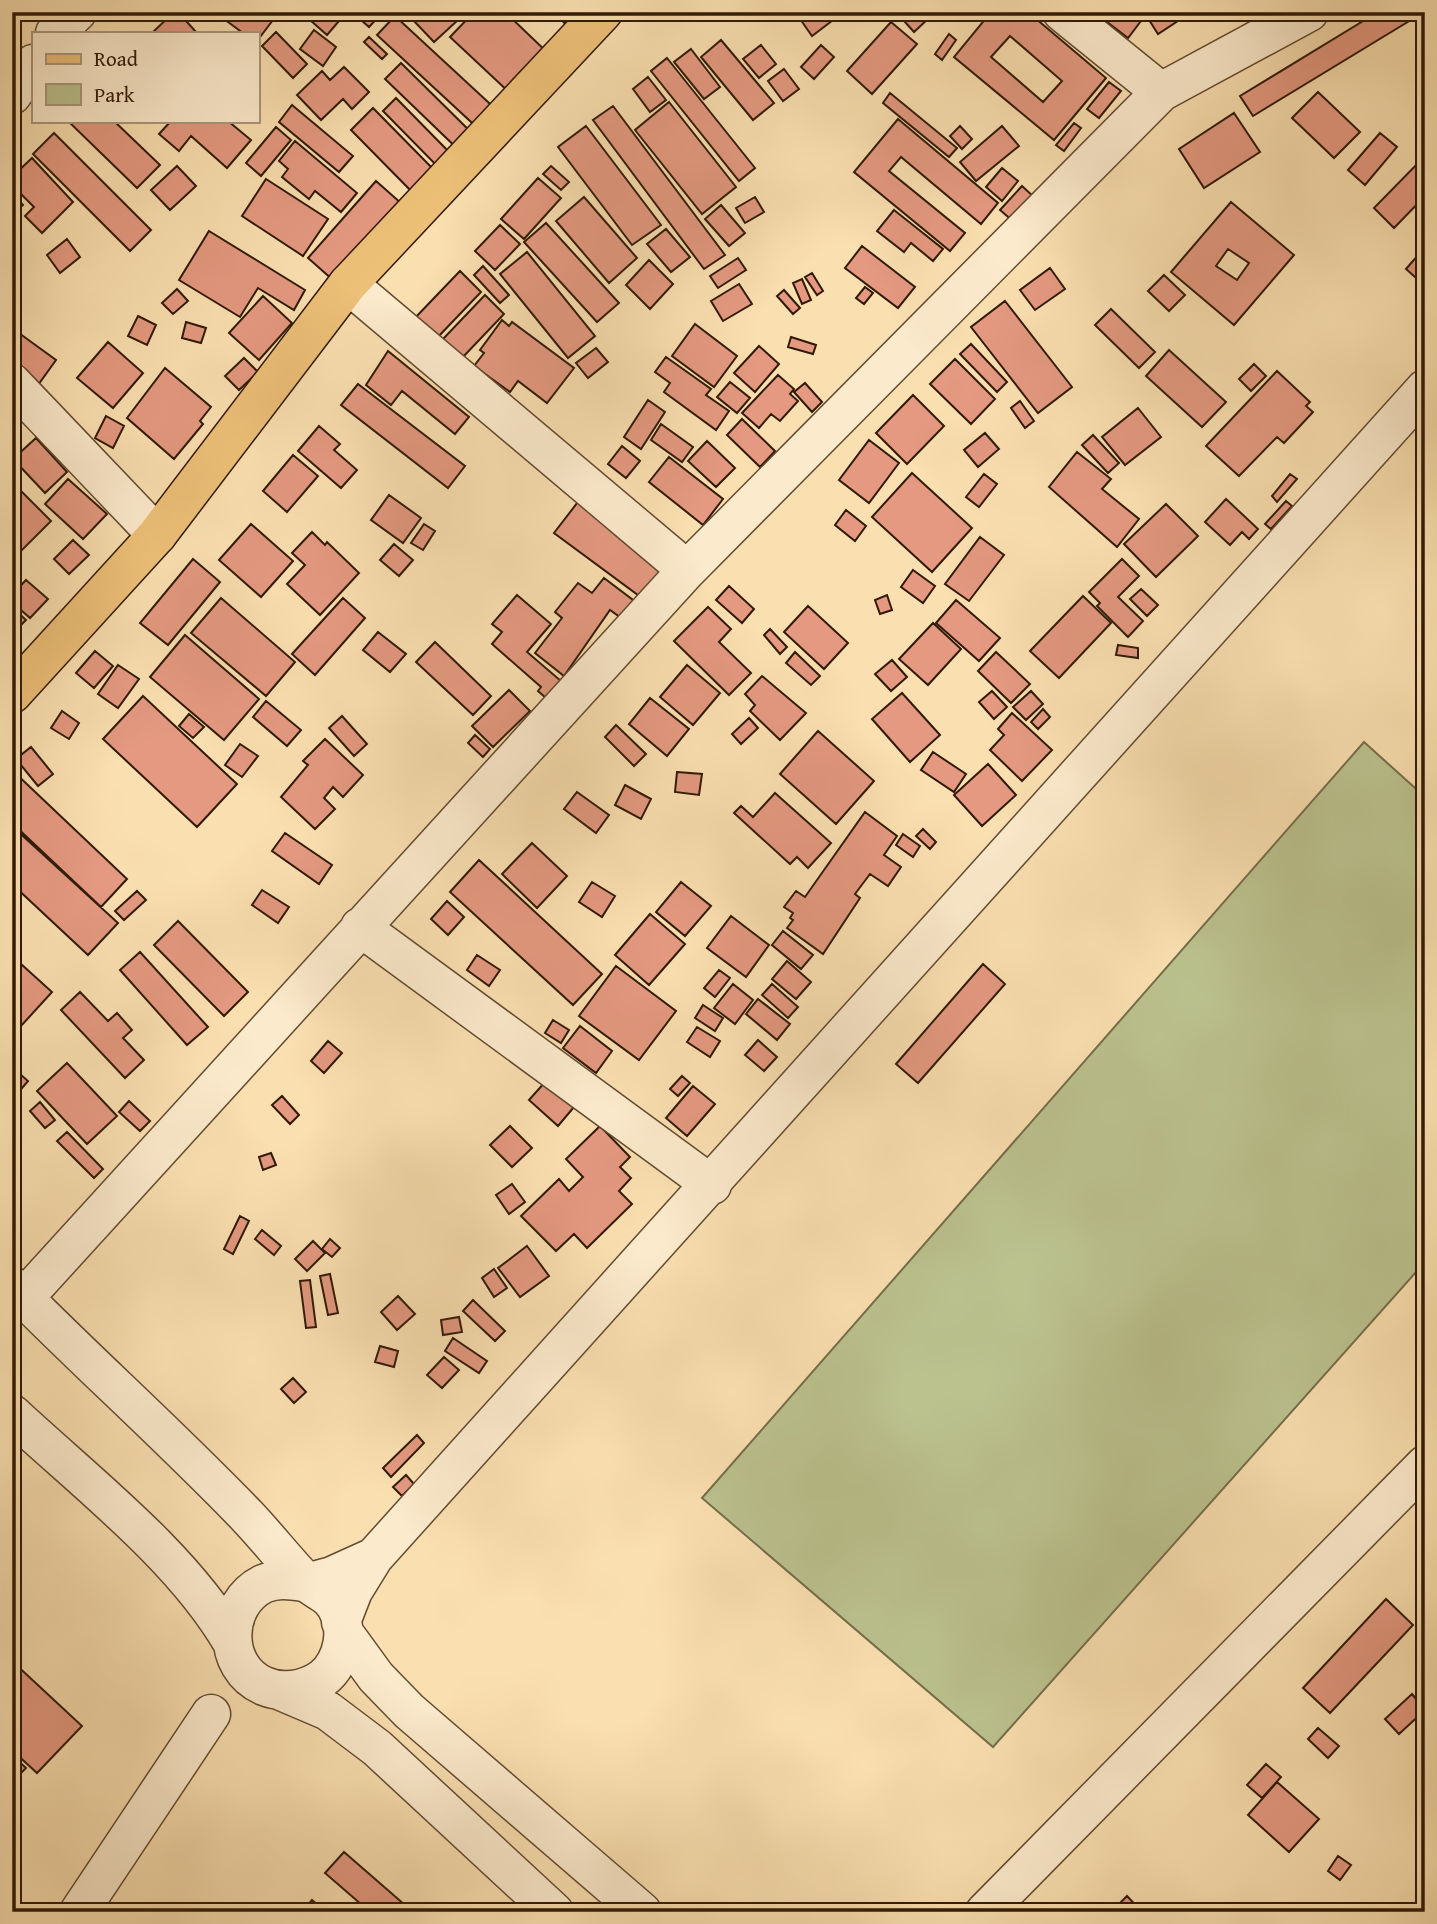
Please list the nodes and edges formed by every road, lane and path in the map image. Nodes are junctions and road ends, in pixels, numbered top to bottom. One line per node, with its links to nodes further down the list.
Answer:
1 (56, 12): 6 (street)
2 (77, 12): 7 (street)
3 (603, 12): 11 (main road)
4 (1062, 12): 9 (street)
5 (1309, 12): 9 (street)
6 (53, 32)
7 (54, 32)
8 (32, 65): 10 (street)
9 (1161, 92): 15 (street)
10 (12, 95)
11 (348, 284): 14 (main road); 15 (street)
12 (12, 383): 14 (street)
13 (1425, 389): 18 (street)
14 (157, 535): 16 (main road)
15 (687, 570): 17 (street)
16 (12, 694)
17 (360, 927): 18 (street); 19 (street)
18 (712, 1185): 22 (street)
19 (18, 1292): 23 (street)
20 (12, 1414): 25 (street)
21 (1425, 1465): 31 (street)
22 (374, 1557): 23 (street); 24 (street)
23 (306, 1582): 24 (street); 25 (street)
24 (342, 1628): 26 (street); 30 (street)
25 (233, 1647): 26 (street); 27 (street)
26 (277, 1689): 27 (street); 29 (street)
27 (211, 1714): 28 (street)
28 (79, 1912)
29 (554, 1912)
30 (642, 1912)
31 (985, 1912)

